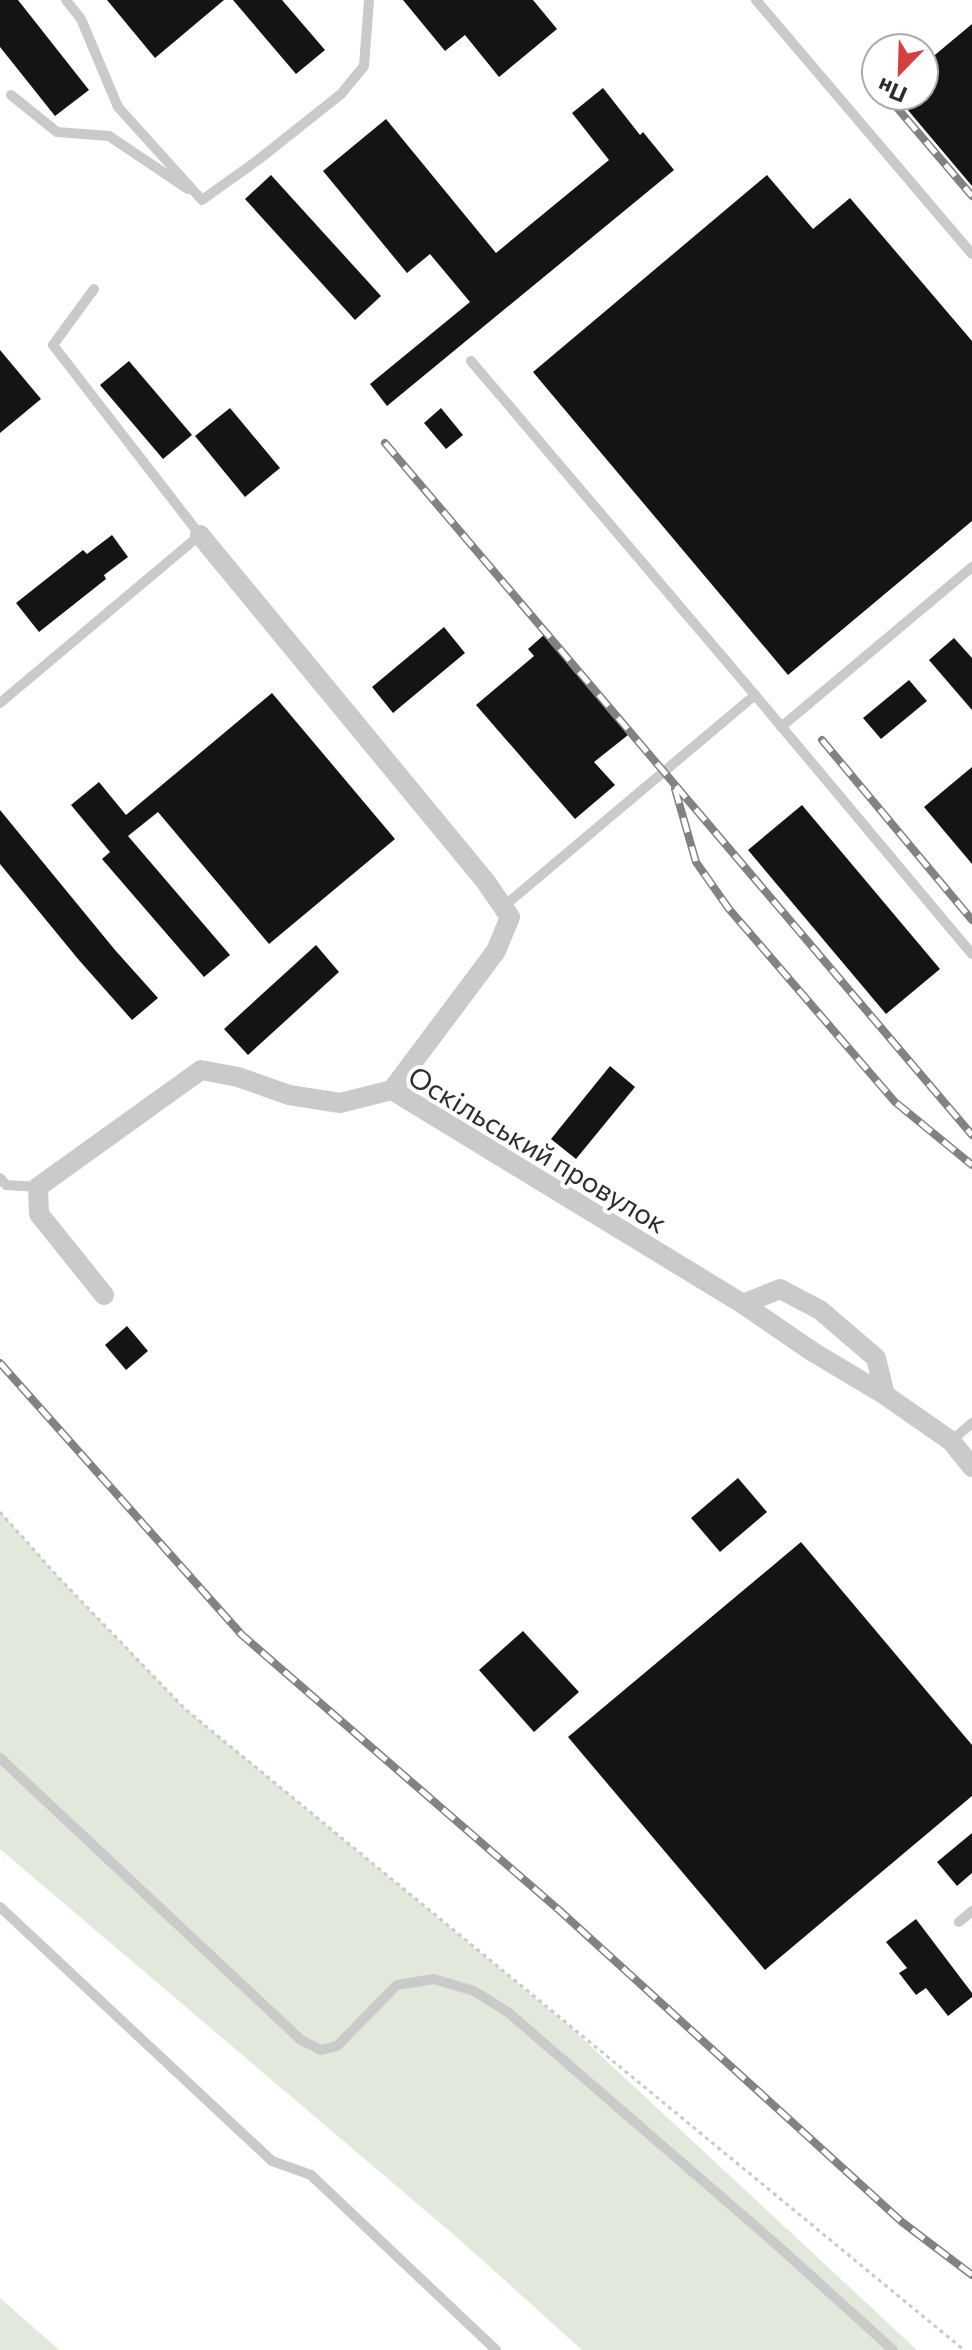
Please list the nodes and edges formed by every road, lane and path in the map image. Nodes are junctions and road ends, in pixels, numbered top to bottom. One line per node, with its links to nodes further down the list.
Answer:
1 (66, 0): 5 (lane)
2 (369, 0): 5 (lane)
3 (756, 0): 6 (lane)
4 (11, 95): 5 (lane)
5 (202, 200)
6 (972, 254)
7 (94, 289): 9 (lane)
8 (471, 361): 11 (lane)
9 (200, 535): 12 (lane); 14 (street)
10 (972, 567): 13 (lane)
11 (755, 695): 13 (lane); 14 (lane)
12 (0, 703)
13 (781, 727): 15 (lane)
14 (503, 907): 16 (street)
15 (972, 954)
16 (392, 1090): 18 (street, Оскільський провулок); 20 (street, Оскільський провулок)
17 (0, 1178): 18 (lane)
18 (38, 1187): 19 (street)
19 (104, 1295)
20 (743, 1304): 21 (street, Оскільський провулок); 21 (street)
21 (885, 1395): 23 (street, Оскільський провулок)
22 (972, 1423): 23 (lane)
23 (951, 1441): 24 (street, Оскільський провулок)
24 (972, 1467)
25 (0, 1512): 32 (path)
26 (0, 1758): 31 (lane)
27 (0, 1907): 30 (lane)
28 (972, 1911): 29 (lane)
29 (959, 1922)
30 (496, 2350)
31 (893, 2350)
32 (964, 2350)

